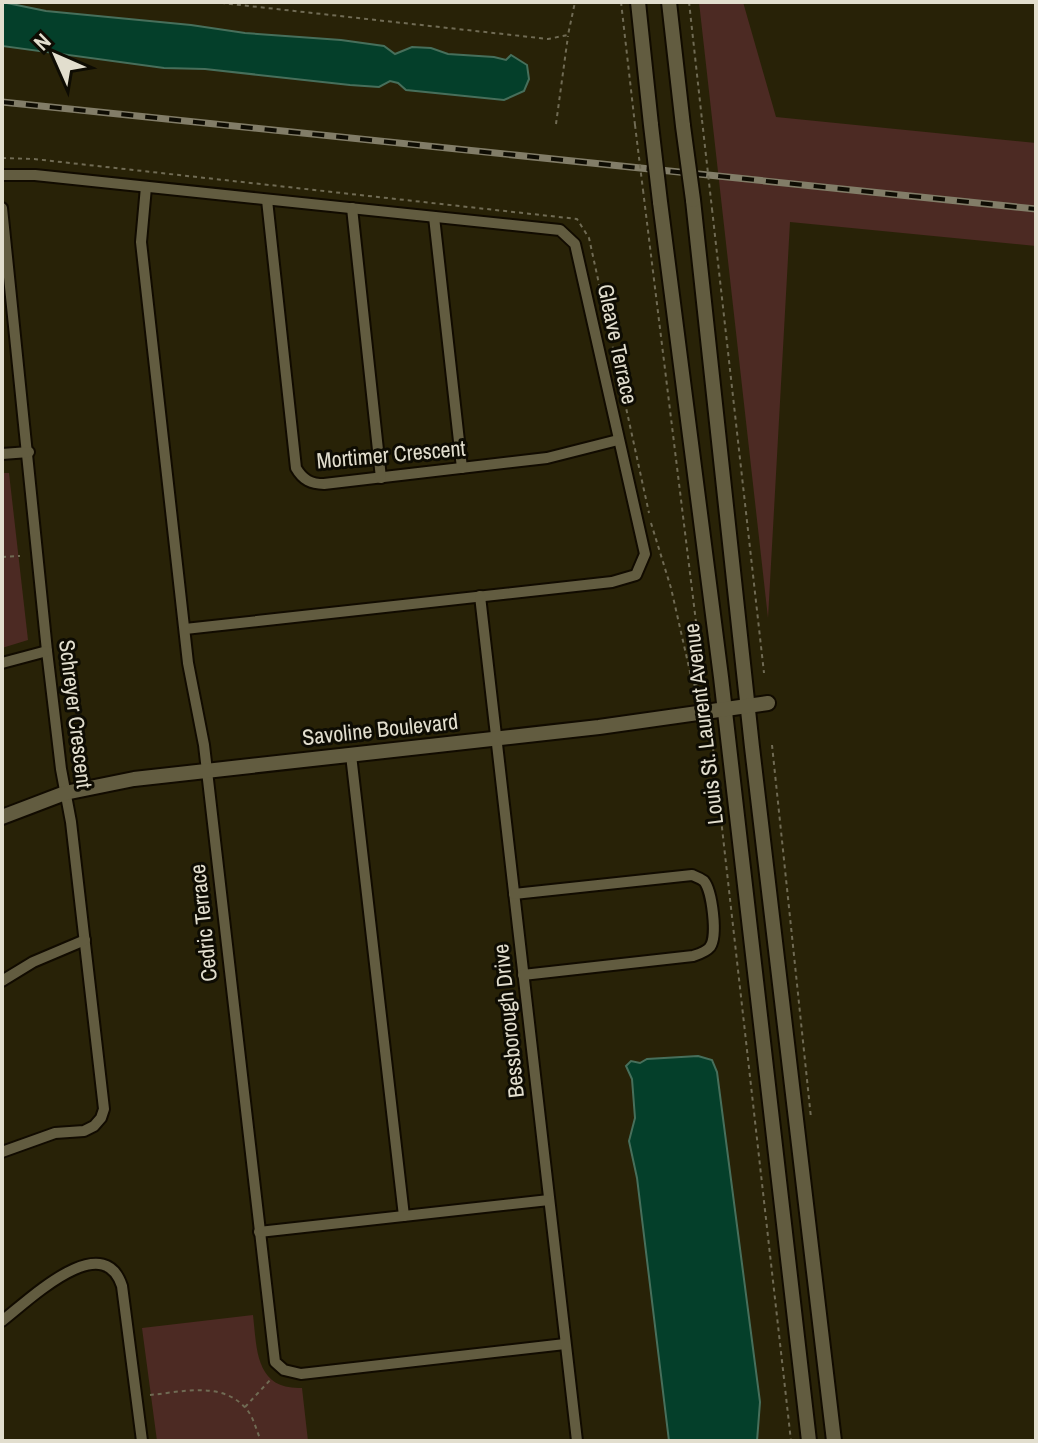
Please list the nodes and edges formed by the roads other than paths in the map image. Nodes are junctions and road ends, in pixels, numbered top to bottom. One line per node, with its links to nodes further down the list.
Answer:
1 (638, 2): 20 (main road, Louis St. Laurent Avenue, bridge)
2 (669, 2): 19 (main road, Louis St. Laurent Avenue, bridge)
3 (2, 175): 4 (street, Gleave Terrace)
4 (146, 187): 5 (street, Gleave Terrace); 15 (street, Cedric Terrace)
5 (267, 200): 7 (street, Gleave Terrace); 13 (street, Mortimer Crescent)
6 (2, 208): 10 (street, Schreyer Crescent)
7 (352, 208): 8 (street, Gleave Terrace); 13 (street)
8 (434, 217): 9 (street, Gleave Terrace); 12 (street)
9 (618, 440): 12 (street, Mortimer Crescent); 14 (street, Gleave Terrace)
10 (29, 452): 11 (street); 16 (street, Schreyer Crescent)
11 (2, 454)
12 (462, 468): 13 (street, Mortimer Crescent)
13 (381, 478)
14 (480, 596): 15 (street, Gleave Terrace); 21 (street, Bessborough Drive)
15 (185, 629): 23 (street, Cedric Terrace)
16 (47, 651): 17 (street); 24 (street, Schreyer Crescent)
17 (2, 663)
18 (768, 703): 19 (main road, Savoline Boulevard)
19 (748, 705): 20 (main road, Savoline Boulevard); 39 (main road, Louis St. Laurent Avenue)
20 (724, 708): 21 (main road, Savoline Boulevard); 38 (main road, Louis St. Laurent Avenue)
21 (496, 739): 22 (main road, Savoline Boulevard); 26 (street, Bessborough Drive)
22 (351, 755): 23 (main road, Savoline Boulevard); 32 (street)
23 (206, 771): 24 (main road, Savoline Boulevard); 33 (street, Cedric Terrace)
24 (65, 793): 25 (main road, Savoline Boulevard); 27 (street, Schreyer Crescent)
25 (2, 817)
26 (514, 894): 28 (street, Bessborough Drive); 28 (street)
27 (85, 940): 29 (street); 30 (street, Schreyer Crescent)
28 (523, 975): 31 (street, Bessborough Drive)
29 (2, 981)
30 (2, 1152)
31 (549, 1200): 32 (street); 35 (street, Bessborough Drive)
32 (404, 1216): 33 (street)
33 (259, 1232): 35 (street, Cedric Terrace)
34 (2, 1321): 36 (street)
35 (565, 1344): 37 (street, Bessborough Drive)
36 (142, 1441)
37 (577, 1441)
38 (809, 1441)
39 (834, 1441)

